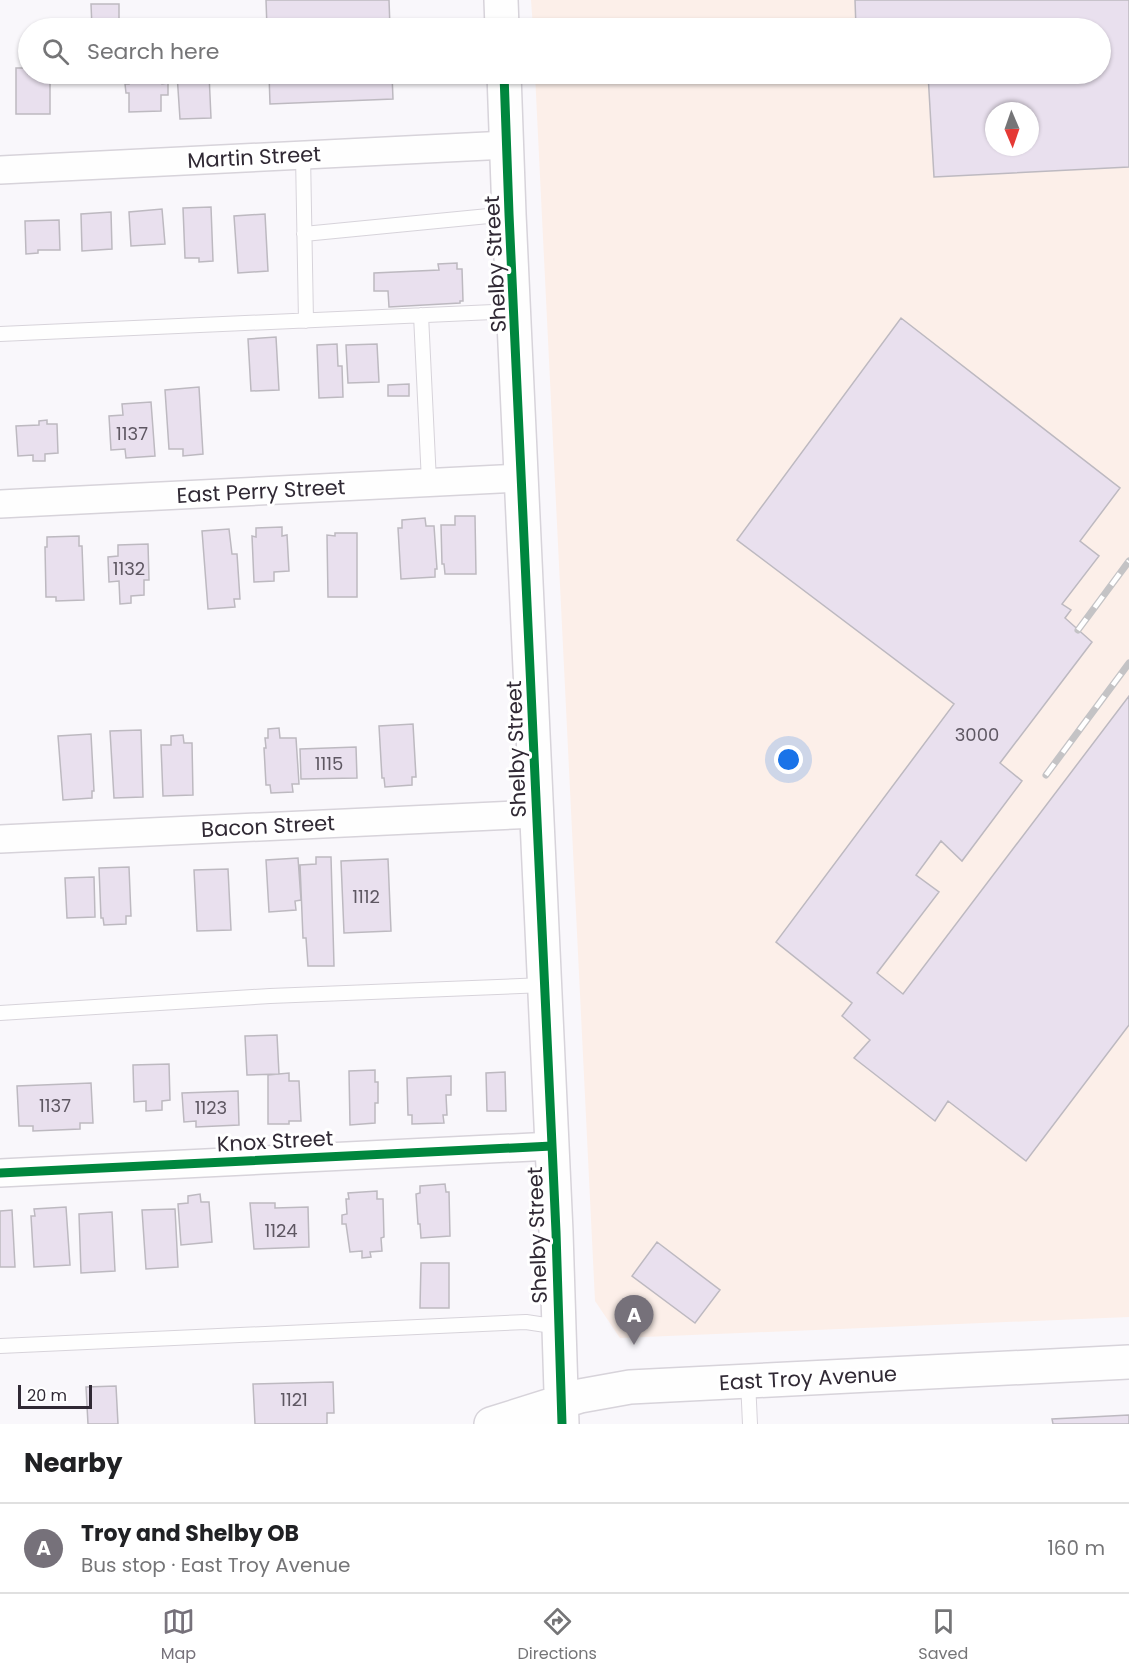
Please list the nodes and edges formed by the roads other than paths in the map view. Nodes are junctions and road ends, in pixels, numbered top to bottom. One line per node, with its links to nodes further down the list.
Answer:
1 (501, 0): 2 (main road)
2 (502, 18)
3 (504, 84): 4 (main road, Shelby Street)
4 (507, 145): 5 (street, Martin Street); 7 (main road, Shelby Street)
5 (303, 155): 6 (street, Martin Street); 8 (lane)
6 (0, 170)
7 (509, 214): 8 (lane); 9 (main road, Shelby Street)
8 (304, 234): 11 (lane)
9 (515, 311): 10 (lane); 13 (main road, Shelby Street)
10 (420, 315): 11 (lane); 14 (lane)
11 (306, 321): 12 (lane)
12 (0, 334)
13 (522, 478): 14 (street, East Perry Street); 16 (main road, Shelby Street)
14 (429, 482): 15 (street, East Perry Street)
15 (0, 504)
16 (537, 814): 17 (street, Bacon Street); 18 (main road, Shelby Street)
17 (0, 839)
18 (544, 985): 19 (lane); 20 (main road, Shelby Street)
19 (0, 1013)
20 (552, 1146): 21 (street, Knox Street); 22 (main road, Shelby Street)
21 (0, 1173)
22 (559, 1328): 23 (lane); 26 (main road, Shelby Street)
23 (0, 1346)
24 (1129, 1362): 25 (main road, East Troy Avenue)
25 (748, 1381): 26 (main road, East Troy Avenue); 28 (lane)
26 (561, 1412): 27 (main road, East Troy Avenue)
27 (491, 1424)
28 (750, 1424)

